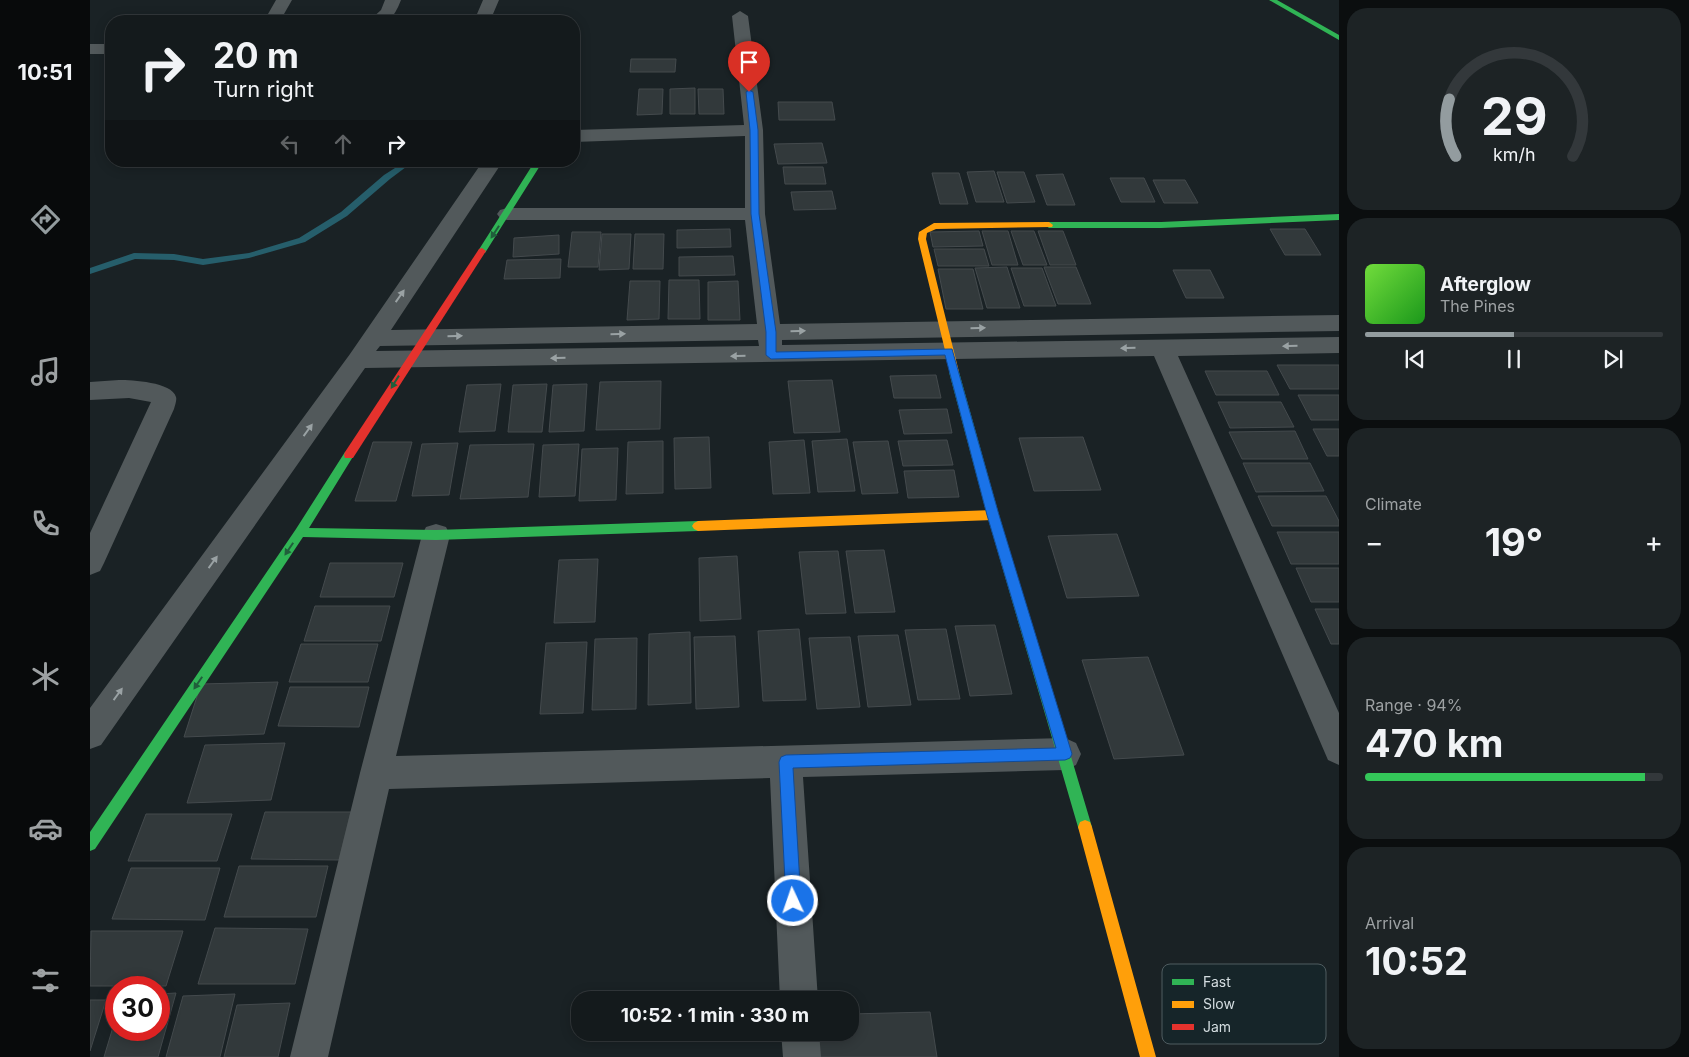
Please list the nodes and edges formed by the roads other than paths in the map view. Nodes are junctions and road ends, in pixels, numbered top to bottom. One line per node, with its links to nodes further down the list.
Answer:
1 (284, 0): 5 (street)
2 (393, 0): 6 (street)
3 (491, 0): 7 (street)
4 (1272, 0): 9 (street)
5 (275, 15)
6 (384, 15)
7 (485, 15)
8 (740, 16): 12 (street)
9 (1339, 38)
10 (90, 49): 11 (street)
11 (105, 49)
12 (754, 130): 13 (street); 17 (street)
13 (580, 136)
14 (489, 167): 22 (street, one-way to 14)
15 (535, 167): 16 (street)
16 (507, 214): 17 (street); 21 (street, one-way to 21)
17 (755, 214): 20 (street)
18 (1339, 217): 23 (street)
19 (1339, 323): 23 (street, one-way to 19)
20 (771, 332): 21 (street, one-way to 20); 23 (street, one-way to 23); 26 (street)
21 (426, 336): 22 (street); 28 (street)
22 (372, 338): 27 (street)
23 (947, 340): 25 (street, one-way to 23); 26 (street); 30 (street)
24 (1339, 345): 25 (street, one-way to 25)
25 (1162, 347): 35 (street)
26 (771, 355): 28 (street, one-way to 28)
27 (358, 360): 28 (street); 34 (street, one-way to 27)
28 (409, 360): 31 (street, one-way to 31)
29 (90, 391): 33 (street)
30 (993, 515): 32 (street); 36 (street)
31 (300, 532): 32 (street); 39 (street, one-way to 39)
32 (436, 535): 38 (street)
33 (90, 562)
34 (90, 734)
35 (1339, 749)
36 (1065, 754): 37 (street); 44 (street)
37 (786, 762): 38 (street); 40 (street)
38 (376, 773): 42 (street)
39 (90, 844)
40 (799, 991)
41 (801, 1041): 43 (street)
42 (309, 1057)
43 (802, 1057)
44 (1148, 1057)

